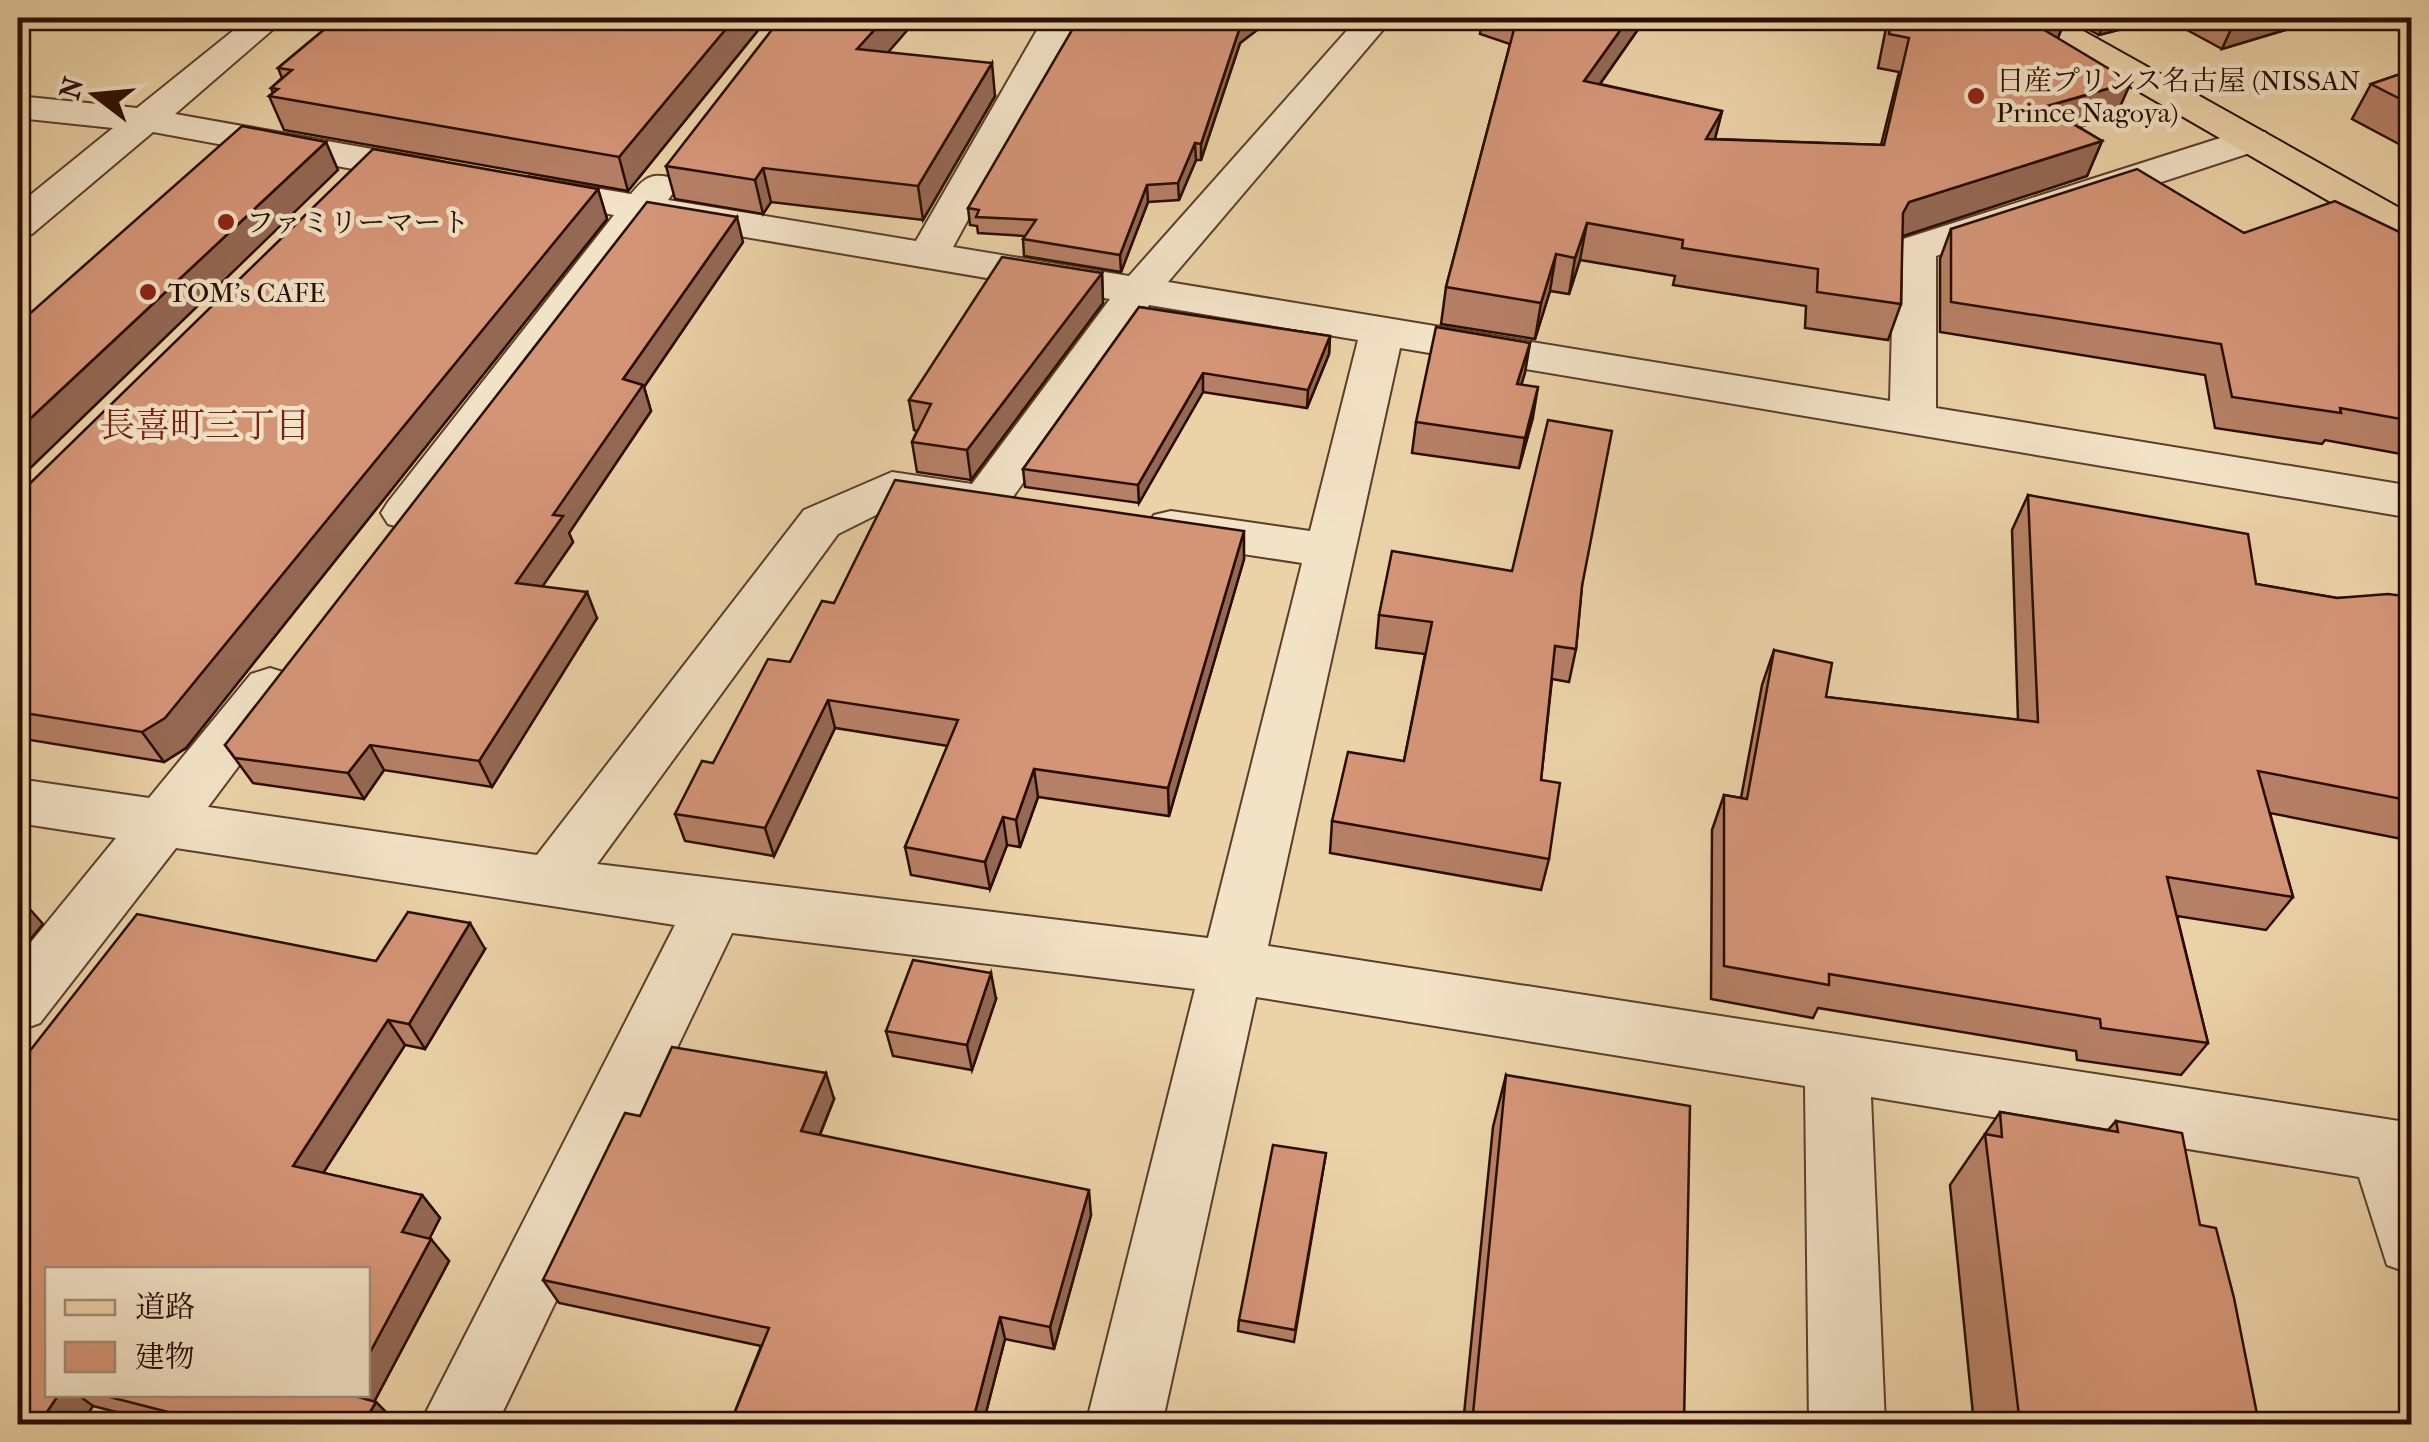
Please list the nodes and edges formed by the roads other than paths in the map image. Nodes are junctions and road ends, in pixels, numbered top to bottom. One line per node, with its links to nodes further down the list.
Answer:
1 (268, 18): 7 (street)
2 (1061, 18): 16 (street)
3 (1376, 18): 17 (street)
4 (2036, 18): 8 (main road)
5 (2100, 18): 9 (main road)
6 (18, 107): 7 (street)
7 (146, 120): 10 (street); 14 (street)
8 (2252, 140): 15 (main road); 19 (street)
9 (2342, 152)
10 (374, 162): 12 (street); 13 (street)
11 (674, 165): 13 (street)
12 (333, 202)
13 (640, 209): 16 (street); 25 (street)
14 (18, 225)
15 (2412, 232)
16 (927, 257): 17 (street)
17 (1137, 292): 18 (street); 20 (street)
18 (1382, 332): 19 (street); 24 (street)
19 (1913, 418): 21 (street)
20 (986, 500): 22 (street); 29 (street)
21 (2412, 502)
22 (1043, 508)
23 (1119, 520): 24 (street)
24 (1327, 550): 31 (street)
25 (372, 556)
26 (298, 651): 28 (street)
27 (18, 801): 28 (street)
28 (164, 824): 29 (street); 32 (street)
29 (552, 880): 30 (street)
30 (714, 906): 31 (street); 36 (street)
31 (1231, 967): 33 (street); 37 (street)
32 (18, 1004)
33 (1837, 1062): 34 (street); 38 (street)
34 (2399, 1152): 35 (street)
35 (2412, 1240)
36 (458, 1424)
37 (1124, 1424)
38 (1846, 1424)

